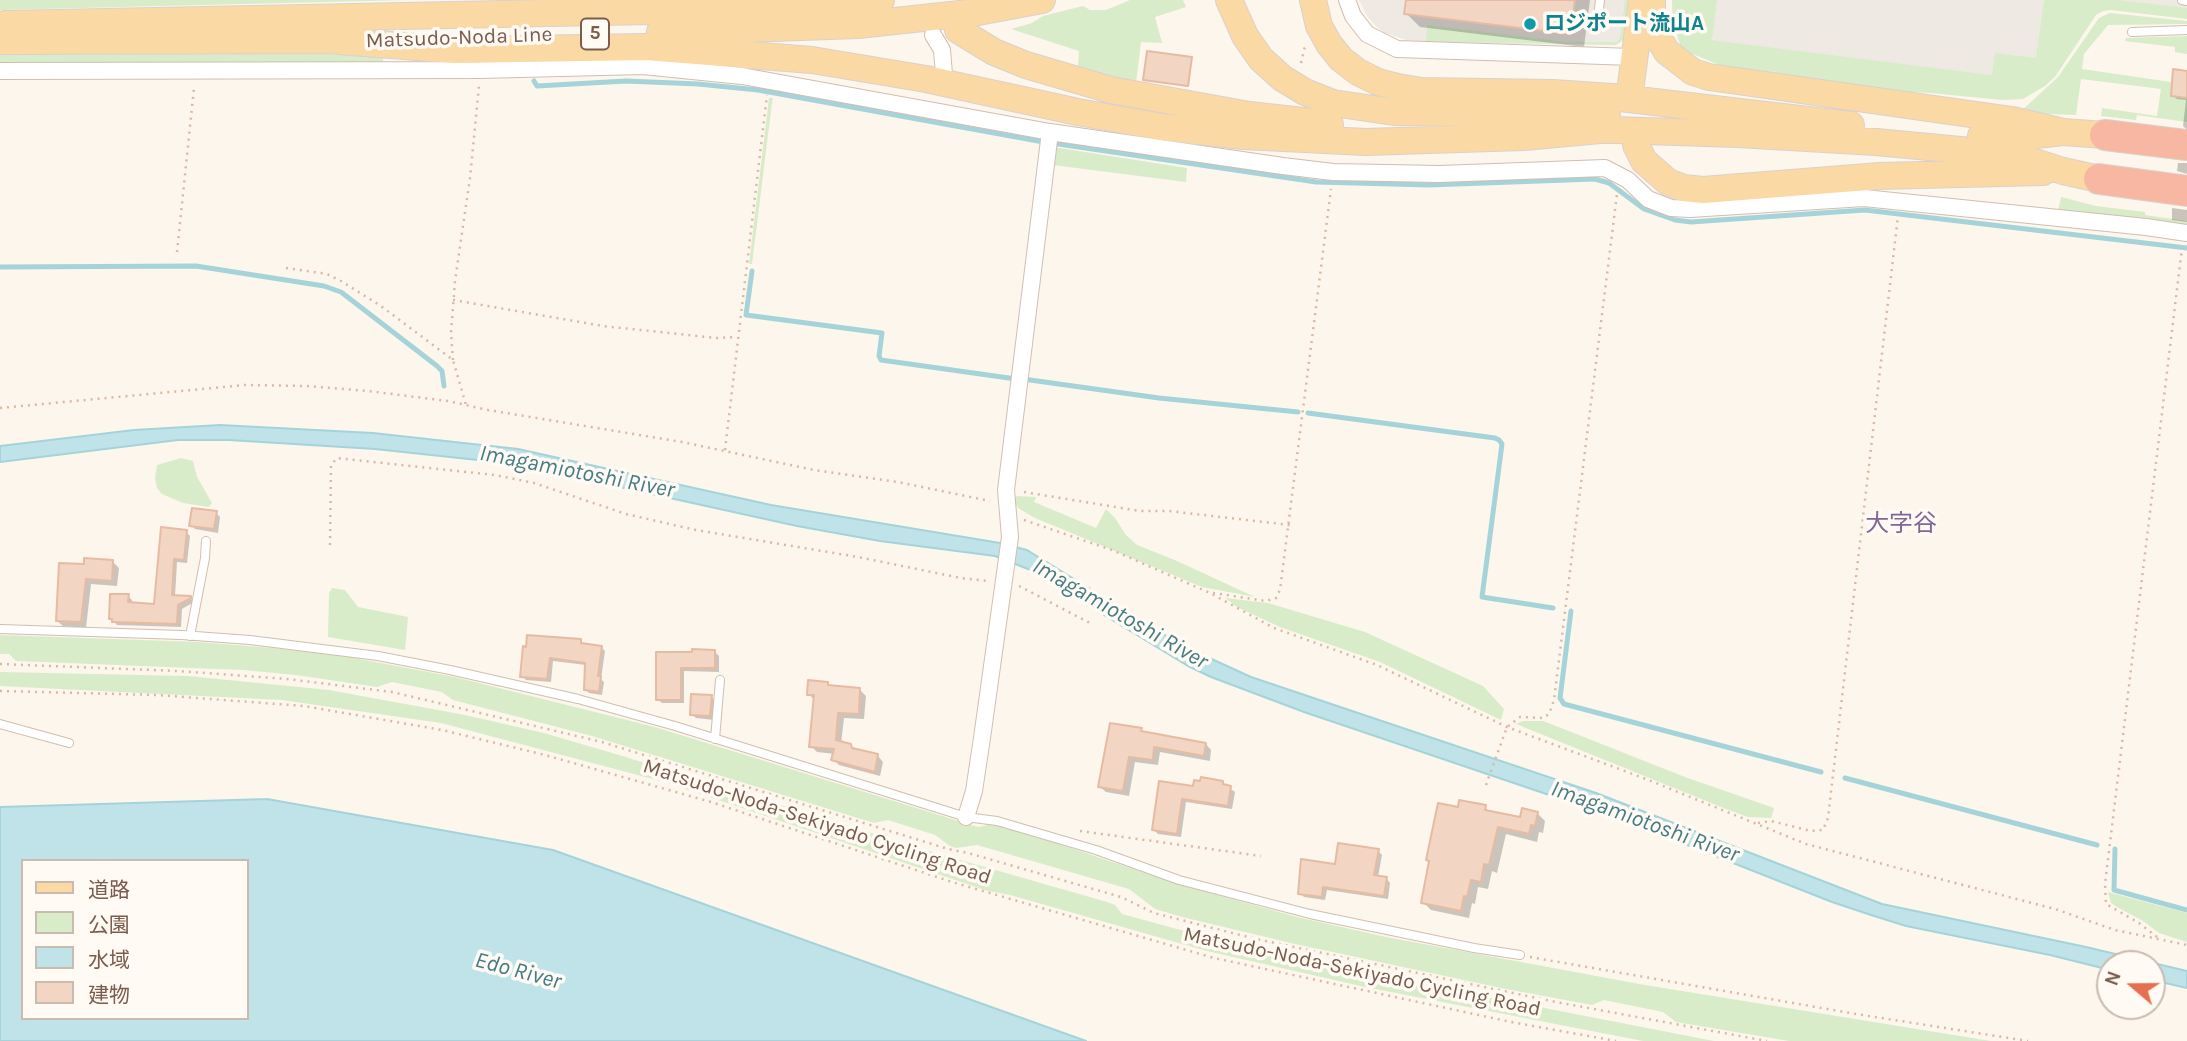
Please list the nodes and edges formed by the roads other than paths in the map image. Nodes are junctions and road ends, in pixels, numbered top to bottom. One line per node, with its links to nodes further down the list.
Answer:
1 (881, 0): 8 (main road, Matsudo-Noda Line / 5)
2 (1042, 0): 13 (main road, Matsudo-Noda Line / 5)
3 (1228, 0): 20 (main road)
4 (1313, 0): 20 (main road)
5 (1347, 0): 14 (street)
6 (1642, 0): 14 (main road)
7 (1652, 0): 22 (main road)
8 (0, 24)
9 (2187, 30): 11 (lane)
10 (945, 32): 16 (street); 21 (main road)
11 (2132, 32)
12 (0, 41): 13 (main road, Matsudo-Noda Line / 5)
13 (339, 41): 21 (main road)
14 (1633, 57): 17 (main road)
15 (0, 71): 19 (street)
16 (944, 74)
17 (1631, 84)
18 (940, 93): 19 (street)
19 (936, 111): 24 (street)
20 (1863, 126): 22 (main road)
21 (1600, 130): 27 (main road)
22 (2063, 132): 23 (main road)
23 (2105, 135): 26 (highway)
24 (1049, 139): 30 (street); 38 (street)
25 (1636, 145): 27 (main road)
26 (2187, 145)
27 (2063, 171): 28 (main road)
28 (2099, 180): 29 (highway)
29 (2187, 191)
30 (2187, 233)
31 (206, 541): 33 (lane)
32 (0, 629): 33 (lane)
33 (190, 636): 36 (lane)
34 (720, 680): 36 (lane)
35 (0, 724): 37 (lane)
36 (715, 739): 38 (lane)
37 (69, 743)
38 (966, 817): 39 (lane)
39 (1520, 955)

